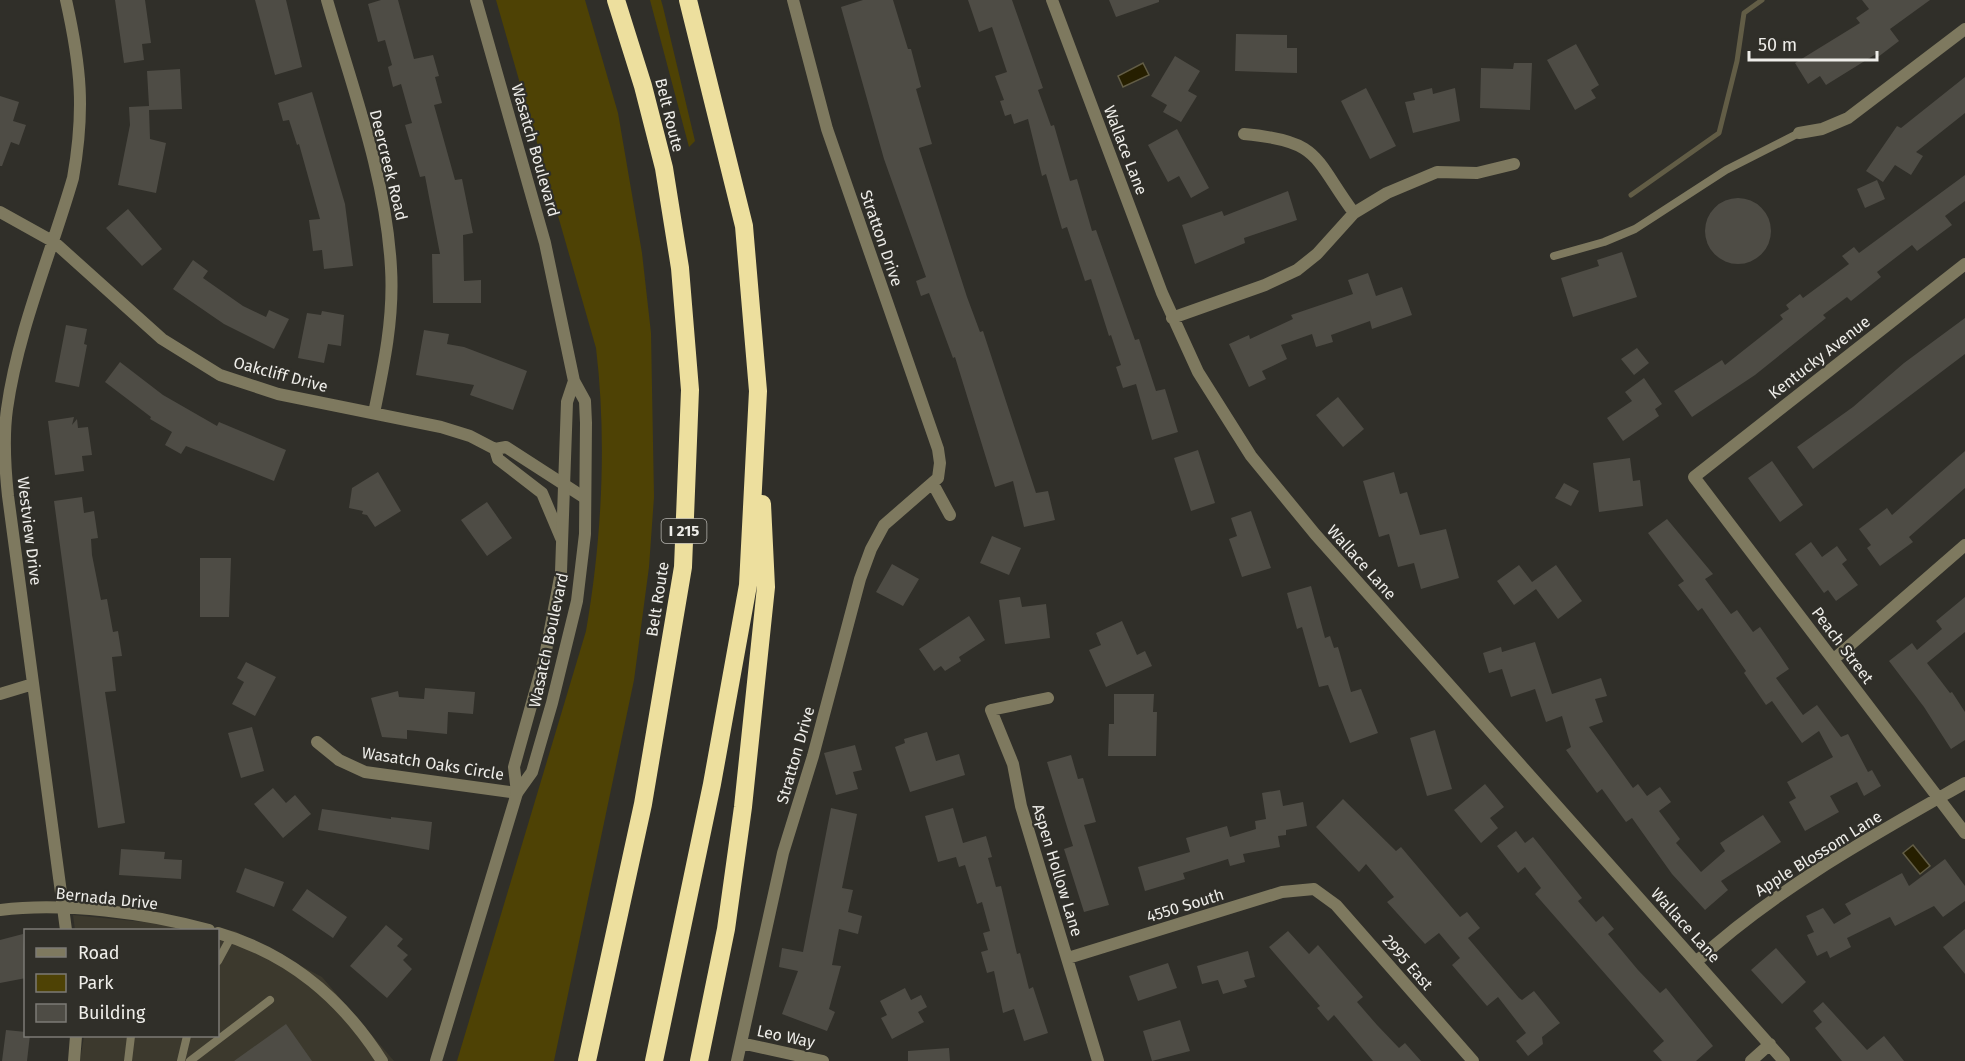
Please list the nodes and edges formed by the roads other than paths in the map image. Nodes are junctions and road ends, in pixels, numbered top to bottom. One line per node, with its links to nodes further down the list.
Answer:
1 (66, 0): 14 (street, Westview Drive)
2 (327, 0): 20 (street, Deercreek Road)
3 (476, 0): 18 (street, Wasatch Boulevard)
4 (616, 0): 60 (highway, Belt Route / I 215)
5 (688, 0): 19 (highway)
6 (793, 0): 23 (street, Stratton Drive)
7 (1052, 0): 17 (street, Wallace Lane)
8 (1965, 28): 9 (street)
9 (1799, 133): 15 (lane)
10 (1244, 134): 13 (street)
11 (1514, 164): 13 (street)
12 (0, 212): 14 (street, Oakcliff Drive)
13 (1354, 213): 17 (street)
14 (54, 242): 20 (street, Oakcliff Drive); 30 (street, Westview Drive)
15 (1554, 256)
16 (1965, 264): 22 (street, Kentucky Avenue)
17 (1172, 318): 47 (street, Wallace Lane)
18 (574, 381): 24 (street, Wasatch Boulevard); 25 (street, Wasatch Boulevard)
19 (758, 391): 61 (highway); 62 (highway)
20 (374, 413): 21 (street, Oakcliff Drive)
21 (495, 449): 24 (street, Oakcliff Drive); 27 (street, Oakcliff Drive)
22 (1694, 477): 29 (street, Peach Street)
23 (933, 484): 26 (street); 52 (street, Stratton Drive)
24 (566, 486): 25 (street, Oakcliff Drive); 27 (street, Wasatch Boulevard)
25 (585, 498): 35 (street, Wasatch Boulevard)
26 (950, 515)
27 (563, 543): 35 (street, Wasatch Boulevard)
28 (1965, 545): 29 (street)
29 (1834, 659): 36 (street, Peach Street)
30 (33, 684): 31 (street); 39 (street, Westview Drive)
31 (0, 694)
32 (1048, 698): 45 (street, Aspen Hollow Lane)
33 (317, 742): 35 (street, Wasatch Oaks Circle)
34 (1965, 783): 36 (street, Apple Blossom Lane)
35 (517, 793): 59 (street, Wasatch Boulevard)
36 (1938, 798): 37 (street, Peach Street); 47 (street, Apple Blossom Lane)
37 (1965, 833)
38 (1314, 889): 45 (street, 4550 South); 66 (street, 2995 East)
39 (62, 909): 40 (street, Bernada Drive); 41 (street, Westview Drive); 42 (street, Bernada Drive)
40 (0, 910)
41 (66, 929)
42 (204, 929)
43 (219, 933): 44 (street)
44 (231, 937): 46 (lane); 58 (street)
45 (1068, 958): 65 (street, Aspen Hollow Lane)
46 (219, 959)
47 (1696, 962): 53 (street, Wallace Lane)
48 (270, 1000): 57 (lane)
49 (76, 1037): 54 (street)
50 (132, 1037): 55 (lane)
51 (187, 1037): 56 (lane)
52 (741, 1043): 63 (street, Stratton Drive); 64 (street, Leo Way)
53 (1770, 1044): 67 (street); 68 (street, Wallace Lane)
54 (74, 1061)
55 (128, 1061)
56 (182, 1061)
57 (190, 1061)
58 (382, 1061)
59 (436, 1061)
60 (587, 1061)
61 (654, 1061)
62 (699, 1061)
63 (737, 1061)
64 (824, 1061)
65 (1098, 1061)
66 (1473, 1061)
67 (1751, 1061)
68 (1784, 1061)

